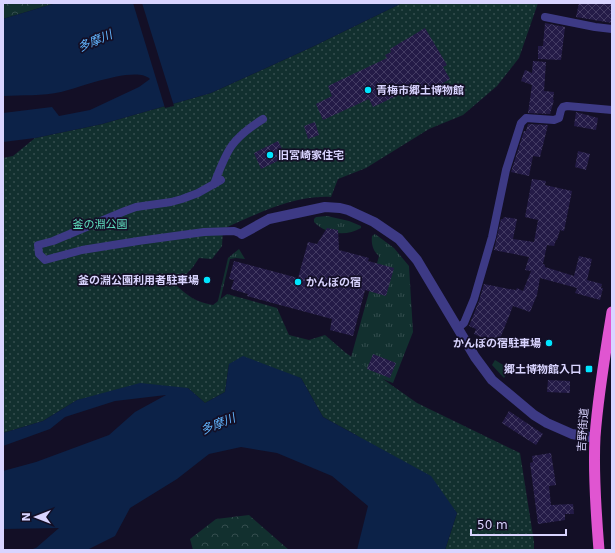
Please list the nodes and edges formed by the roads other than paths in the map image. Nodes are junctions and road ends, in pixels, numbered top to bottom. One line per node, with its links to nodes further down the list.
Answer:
1 (545, 17): 2 (lane)
2 (612, 29)
3 (612, 110): 7 (lane)
4 (263, 119): 5 (lane)
5 (242, 234): 7 (street)
6 (612, 312): 8 (highway, 吉野街道)
7 (458, 328): 8 (street)
8 (595, 438): 9 (highway, 吉野街道)
9 (599, 550)

